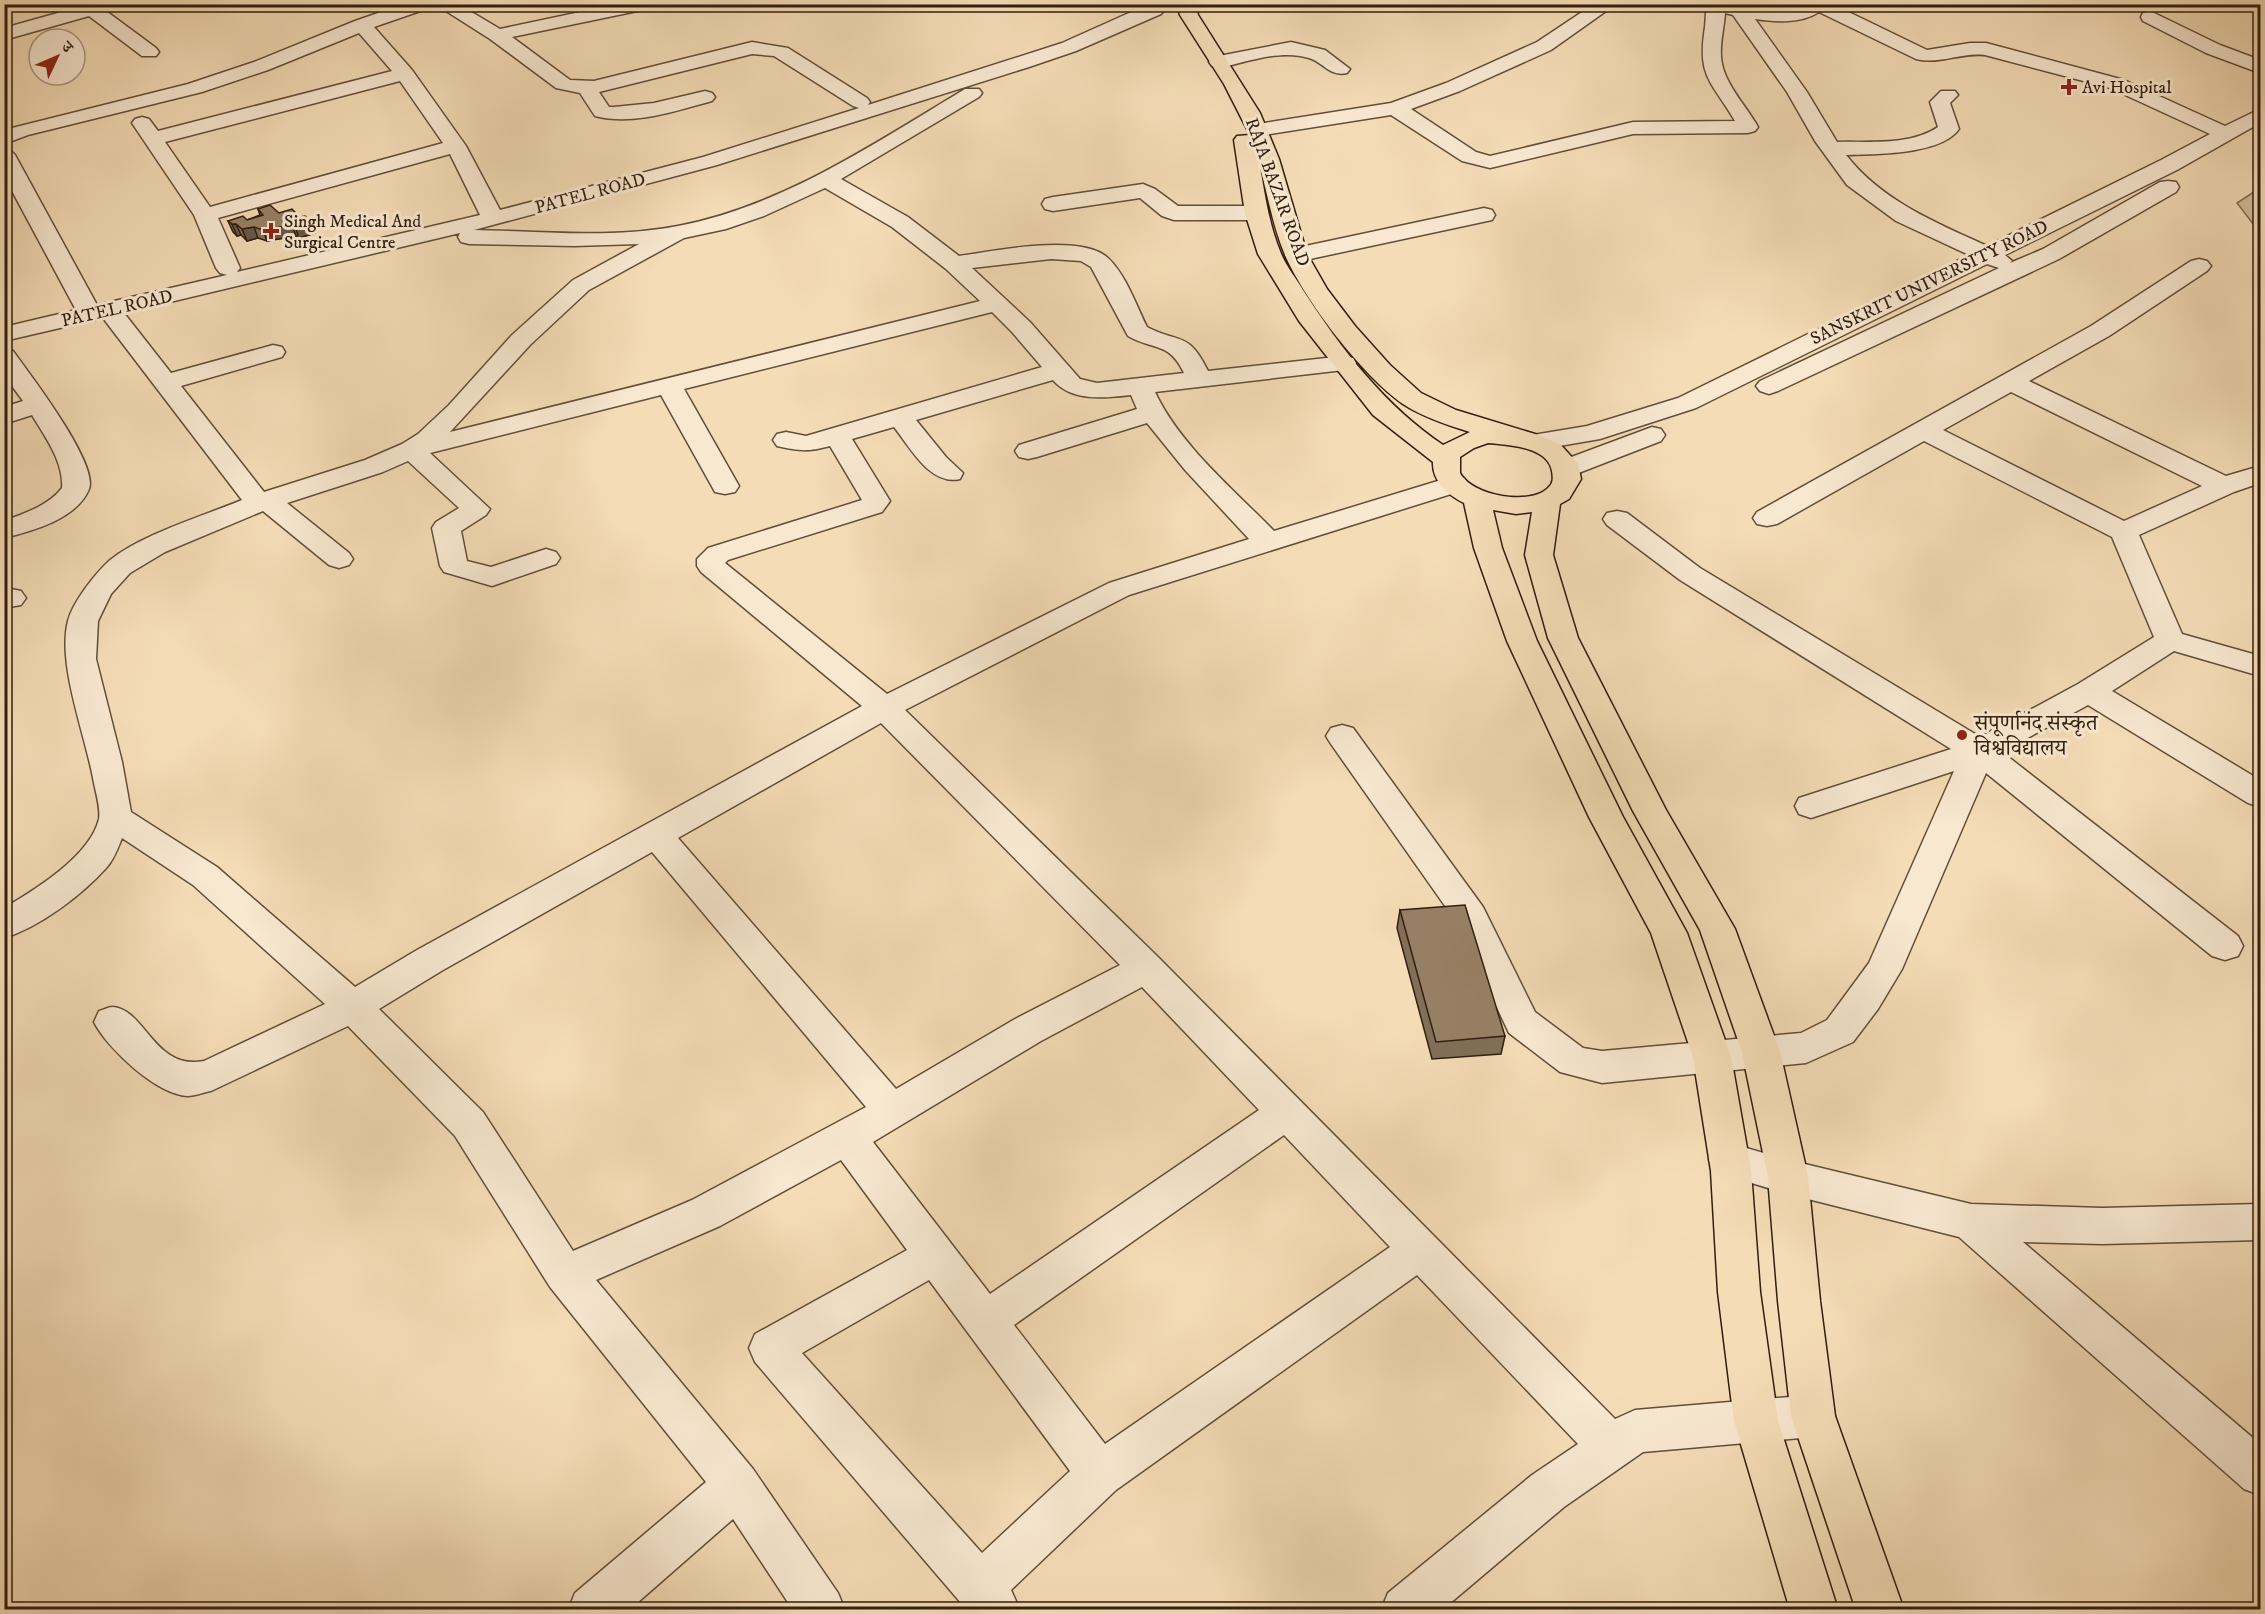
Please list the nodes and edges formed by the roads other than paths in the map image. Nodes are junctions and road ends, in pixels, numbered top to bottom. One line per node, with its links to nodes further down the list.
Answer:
1 (112, 4): 11 (street)
2 (423, 4): 14 (street)
3 (444, 4): 16 (street)
4 (647, 4): 16 (street)
5 (1132, 4): 26 (street, PATEL ROAD)
6 (1186, 4): 18 (main road, RAJA BAZAR ROAD)
7 (1607, 4): 28 (street)
8 (1818, 5): 12 (street); 33 (street)
9 (1157, 6): 19 (street, PATEL ROAD); 42 (main road, RAJA BAZAR ROAD)
10 (1709, 6): 12 (street); 28 (street)
11 (93, 10): 15 (street); 17 (street)
12 (1739, 10): 35 (street)
13 (2150, 16): 20 (street)
14 (362, 25): 22 (street); 27 (street)
15 (4, 34)
16 (497, 35): 23 (street)
17 (149, 52)
18 (1219, 62): 21 (street); 30 (main road, RAJA BAZAR ROAD)
19 (1022, 63): 37 (street); 41 (street, PATEL ROAD)
20 (2260, 67)
21 (1340, 69)
22 (405, 74): 32 (street); 34 (street)
23 (587, 88): 25 (street); 26 (street)
24 (1948, 95): 35 (street)
25 (705, 98)
26 (860, 102): 41 (street, PATEL ROAD)
27 (130, 106): 31 (street); 32 (street)
28 (1395, 108): 30 (street)
29 (2260, 115): 33 (street, SANSKRIT UNIVERSITY ROAD)
30 (1258, 130): 47 (main road, RAJA BAZAR ROAD)
31 (4, 138)
32 (153, 140): 43 (street)
33 (2234, 142): 48 (street, SANSKRIT UNIVERSITY ROAD); 52 (street, SANSKRIT UNIVERSITY ROAD)
34 (456, 146): 41 (street); 43 (street)
35 (1831, 149): 48 (street)
36 (4, 155): 38 (street)
37 (827, 180): 45 (street); 49 (street)
38 (27, 194): 39 (street); 54 (street)
39 (4, 200)
40 (1053, 204): 42 (street)
41 (489, 212): 46 (street, PATEL ROAD); 51 (street, PATEL ROAD)
42 (1256, 213): 59 (main road, RAJA BAZAR ROAD)
43 (205, 215): 51 (street)
44 (1484, 216): 47 (street)
45 (677, 233): 46 (street); 77 (street)
46 (413, 238): 54 (street, PATEL ROAD)
47 (1296, 255): 72 (main road, RAJA BAZAR ROAD)
48 (1988, 255): 52 (street); 71 (street, SANSKRIT UNIVERSITY ROAD)
49 (954, 264): 53 (street); 61 (street)
50 (2199, 266): 62 (street)
51 (228, 268): 54 (street, PATEL ROAD)
52 (2015, 269): 76 (street, SANSKRIT UNIVERSITY ROAD)
53 (996, 304): 60 (street); 64 (street)
54 (94, 308): 55 (street, PATEL ROAD); 56 (street, PATEL ROAD); 63 (street)
55 (4, 320)
56 (4, 334)
57 (273, 352): 63 (street)
58 (4, 356): 66 (street)
59 (1344, 363): 61 (street); 82 (main road, RAJA BAZAR ROAD)
60 (1057, 371): 65 (street); 69 (street)
61 (1199, 379): 65 (street)
62 (2009, 381): 70 (street); 84 (street)
63 (166, 382): 85 (street)
64 (669, 386): 77 (street); 83 (street)
65 (1140, 386): 67 (street)
66 (37, 405): 68 (street); 89 (street)
67 (1152, 413): 78 (street); 91 (street)
68 (4, 416)
69 (900, 418): 73 (street); 80 (street)
70 (1925, 431): 87 (street); 90 (street)
71 (1593, 432): 75 (street, SANSKRIT UNIVERSITY ROAD); 76 (street)
72 (1510, 435): 75 (main road, RAJA BAZAR ROAD); 82 (main road)
73 (837, 436): 74 (street); 99 (street)
74 (786, 440)
75 (1536, 442): 79 (main road, RAJA BAZAR ROAD)
76 (1617, 449): 79 (street, SANSKRIT UNIVERSITY ROAD)
77 (411, 450): 85 (street); 92 (street)
78 (1028, 450)
79 (1567, 468): 86 (main road)
80 (950, 473)
81 (2260, 474): 84 (street)
82 (1459, 480): 86 (main road); 91 (street); 95 (main road)
83 (725, 486)
84 (2224, 486): 90 (street)
85 (263, 501): 93 (street); 104 (street)
86 (1547, 501): 94 (main road)
87 (1767, 518)
88 (1617, 519): 101 (street)
89 (4, 530)
90 (2124, 532): 96 (street)
91 (1269, 543): 99 (street)
92 (546, 558)
93 (339, 559)
94 (1552, 602): 95 (main road); 111 (main road)
95 (1509, 604): 112 (main road)
96 (2170, 640): 97 (street); 98 (street)
97 (2260, 666)
98 (2089, 692): 101 (street); 102 (street)
99 (884, 708): 105 (street); 108 (street)
100 (1342, 736): 112 (street)
101 (1979, 752): 103 (street); 107 (street); 111 (street)
102 (2260, 795)
103 (1811, 806)
104 (116, 818): 106 (street); 109 (street)
105 (656, 836): 109 (street); 113 (street)
106 (4, 925)
107 (2225, 946)
108 (1146, 968): 113 (street); 114 (street)
109 (353, 1007): 110 (street); 122 (street)
110 (112, 1022)
111 (1761, 1052): 112 (street); 117 (main road)
112 (1712, 1057): 116 (main road)
113 (892, 1111): 115 (street)
114 (1287, 1112): 120 (street); 123 (street)
115 (847, 1138): 121 (street); 122 (street)
116 (1729, 1160): 117 (street); 125 (main road)
117 (1788, 1177): 118 (street); 124 (main road)
118 (1971, 1222): 119 (street); 127 (street)
119 (2260, 1222)
120 (1420, 1249): 126 (street); 128 (street)
121 (935, 1255): 123 (street); 130 (street)
122 (565, 1274): 129 (street)
123 (985, 1320): 128 (street)
124 (1813, 1416): 125 (street); 135 (main road)
125 (1756, 1421): 126 (street); 134 (main road)
126 (1612, 1447): 133 (street)
127 (2260, 1473)
128 (1100, 1474): 130 (street)
129 (737, 1485): 131 (street); 132 (street)
130 (988, 1598)
131 (592, 1610)
132 (821, 1610)
133 (1405, 1610)
134 (1814, 1610)
135 (1880, 1610)

